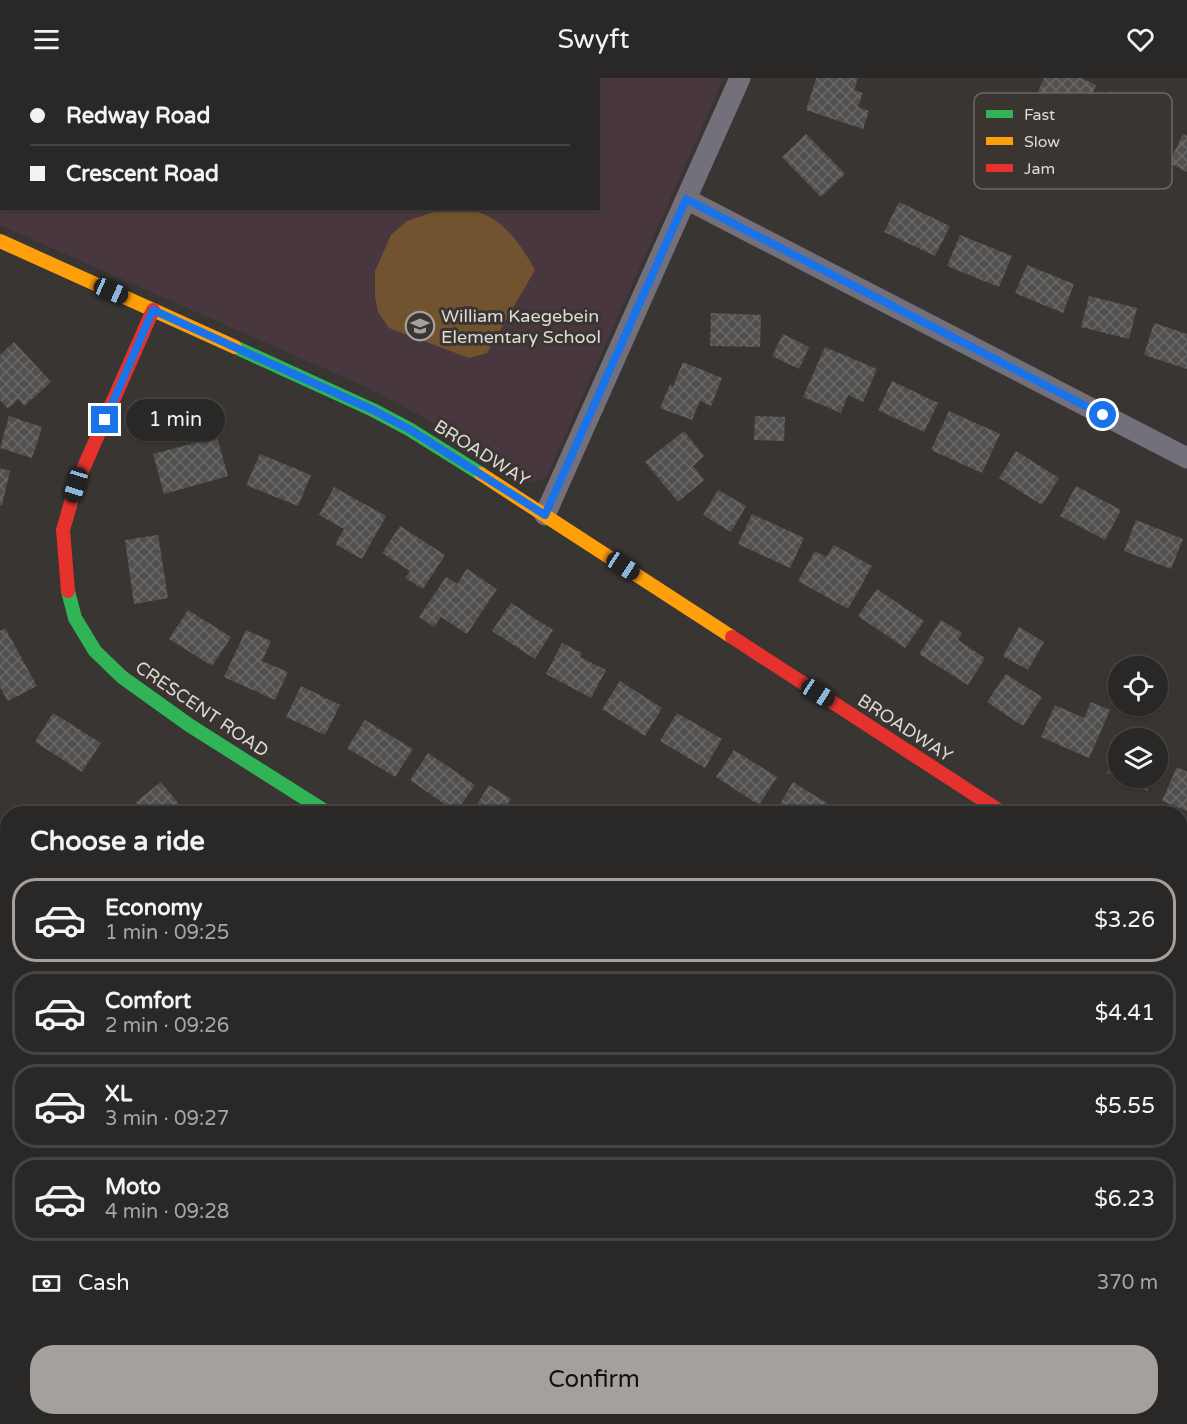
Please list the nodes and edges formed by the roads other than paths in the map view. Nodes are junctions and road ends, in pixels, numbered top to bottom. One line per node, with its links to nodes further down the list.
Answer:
1 (740, 78): 2 (street)
2 (686, 199): 5 (street); 6 (street)
3 (0, 241): 4 (street, BROADWAY)
4 (153, 310): 6 (street, BROADWAY); 7 (street, CRESCENT ROAD)
5 (1187, 459)
6 (545, 515): 8 (street, BROADWAY)
7 (317, 806)
8 (992, 806)

